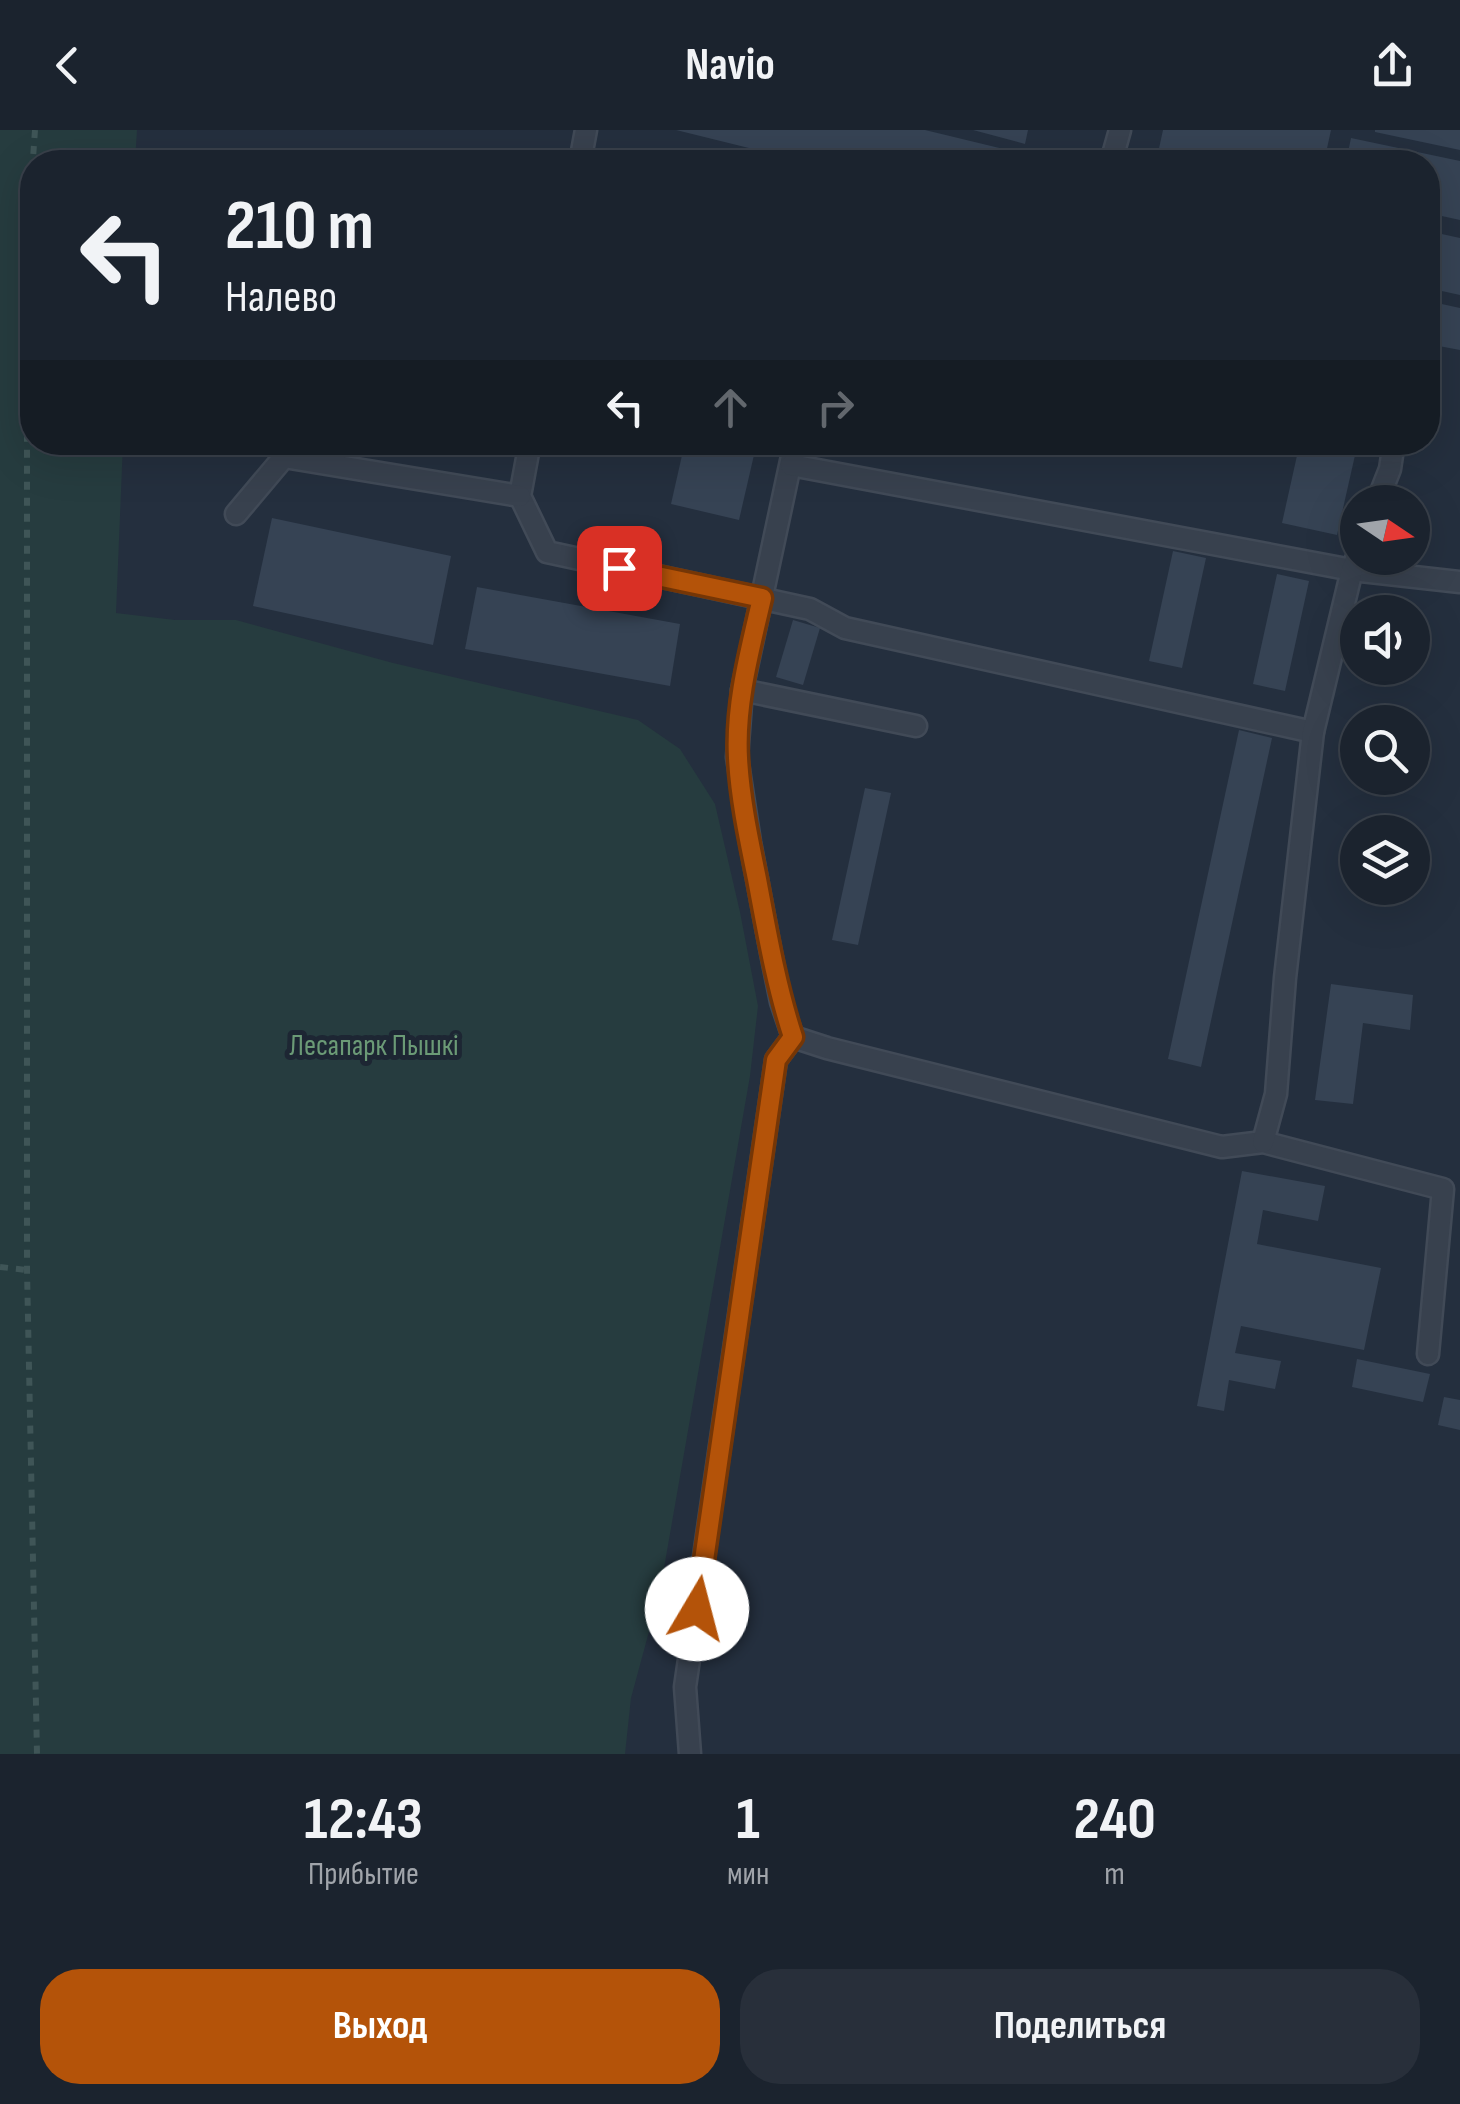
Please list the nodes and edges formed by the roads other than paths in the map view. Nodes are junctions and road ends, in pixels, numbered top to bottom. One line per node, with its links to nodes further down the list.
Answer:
1 (528, 455): 6 (lane)
2 (792, 455): 4 (lane)
3 (1392, 455): 5 (lane)
4 (790, 465): 8 (lane); 12 (lane)
5 (1384, 485)
6 (520, 496): 7 (lane); 12 (lane)
7 (236, 514)
8 (1340, 560)
9 (1351, 575): 15 (lane)
10 (1423, 575): 11 (lane)
11 (1460, 582)
12 (762, 598): 13 (lane); 15 (lane)
13 (742, 690): 14 (lane); 16 (lane)
14 (916, 726)
15 (1314, 732): 17 (lane)
16 (793, 1037): 17 (lane); 19 (lane)
17 (1263, 1142): 18 (lane)
18 (1428, 1354)
19 (690, 1754)

